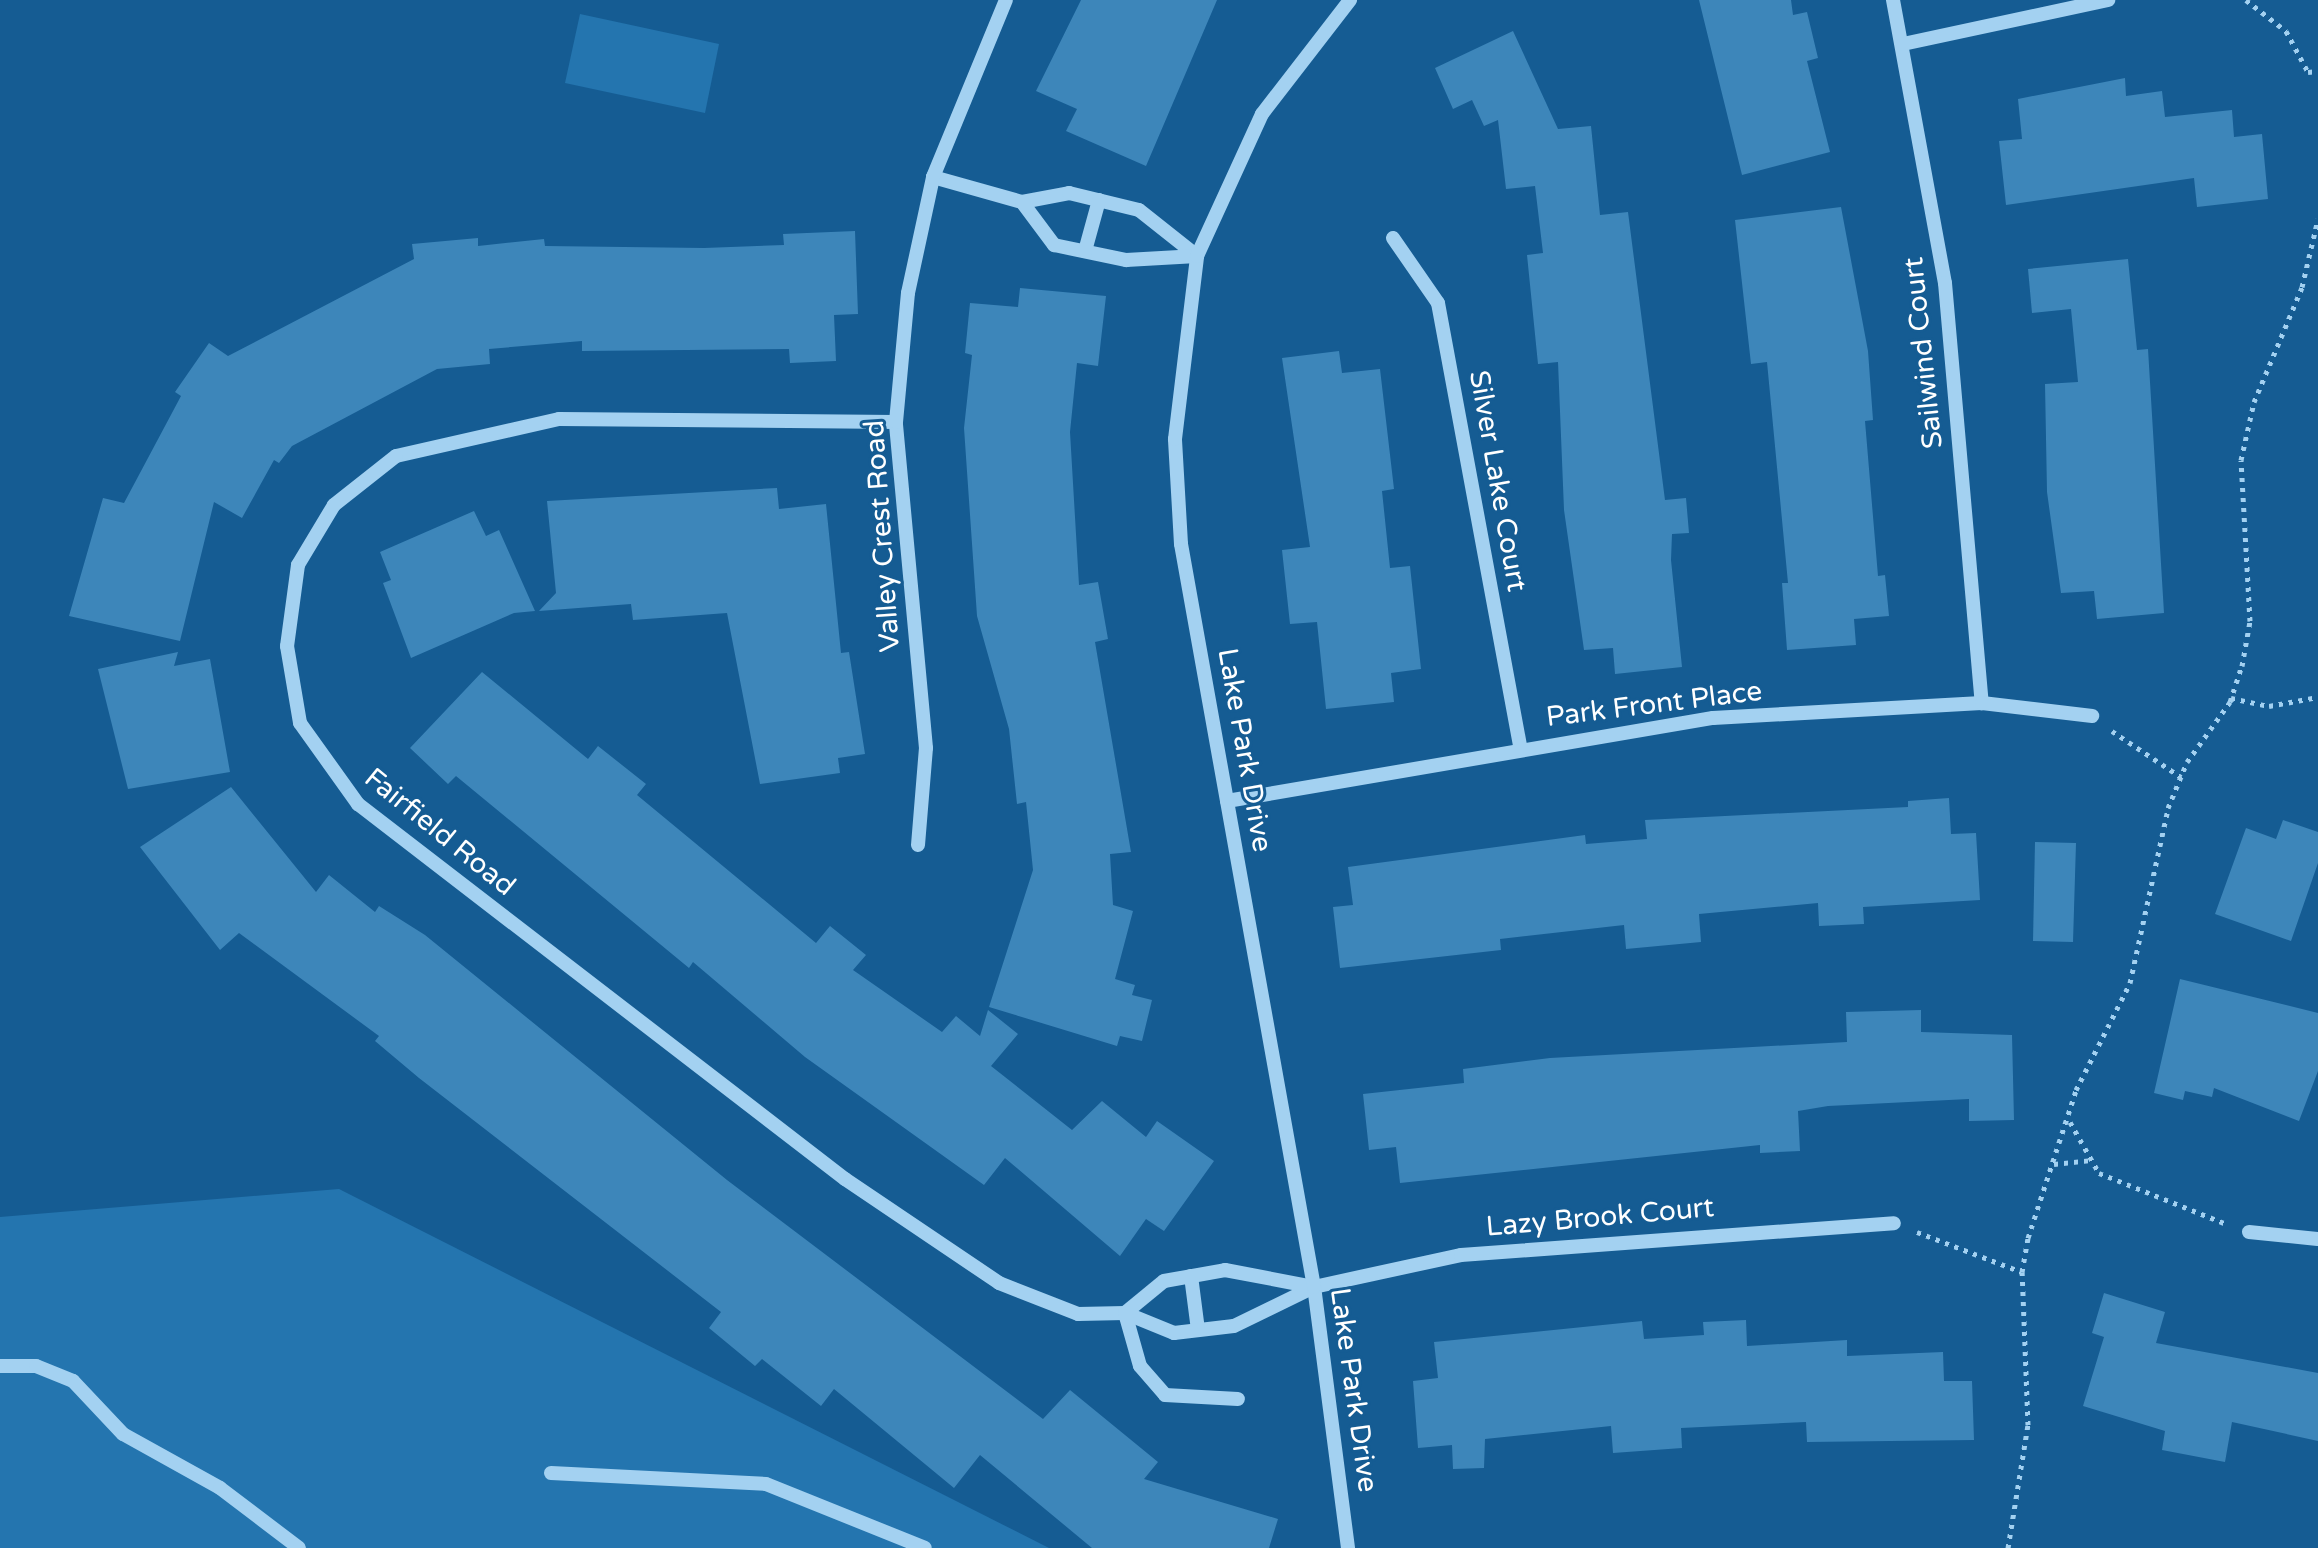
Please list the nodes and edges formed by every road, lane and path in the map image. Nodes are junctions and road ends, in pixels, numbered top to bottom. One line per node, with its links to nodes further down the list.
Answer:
1 (1006, 0): 8 (street, Valley Crest Road)
2 (1350, 0): 14 (street, Lake Park Drive)
3 (1893, 0): 6 (street, Sailwind Court)
4 (2108, 0): 6 (street)
5 (2246, 0): 7 (path)
6 (1903, 44): 18 (street, Sailwind Court)
7 (2318, 71)
8 (933, 177): 10 (street); 15 (street, Valley Crest Road)
9 (1099, 200): 10 (street); 13 (street); 14 (street)
10 (1022, 202): 13 (street)
11 (2318, 219): 17 (path)
12 (1393, 238): 20 (street, Silver Lake Court)
13 (1085, 251): 14 (street)
14 (1197, 256): 22 (street, Lake Park Drive)
15 (896, 422): 23 (street, Valley Crest Road); 33 (street, Fairfield Road)
16 (2318, 697): 17 (path)
17 (2231, 698): 21 (path)
18 (1982, 703): 19 (street, Park Front Place); 20 (street, Park Front Place)
19 (2092, 716): 21 (path)
20 (1520, 746): 22 (street, Park Front Place)
21 (2181, 777): 24 (path)
22 (1227, 801): 32 (street, Lake Park Drive)
23 (918, 845)
24 (2069, 1121): 25 (path); 26 (path)
25 (2091, 1160): 26 (path); 28 (path)
26 (2054, 1164): 30 (path)
27 (1894, 1223): 30 (path); 32 (street, Lazy Brook Court)
28 (2249, 1232): 29 (street)
29 (2318, 1239)
30 (2022, 1272): 41 (path)
31 (1191, 1276): 32 (street); 33 (street); 34 (street)
32 (1314, 1287): 34 (street, Fairfield Road); 40 (street, Lake Park Drive)
33 (1125, 1313): 34 (street, Fairfield Road); 36 (street)
34 (1198, 1330)
35 (0, 1366): 38 (street)
36 (1238, 1399)
37 (551, 1473): 39 (street)
38 (299, 1548)
39 (925, 1548)
40 (1348, 1548)
41 (2008, 1548)

